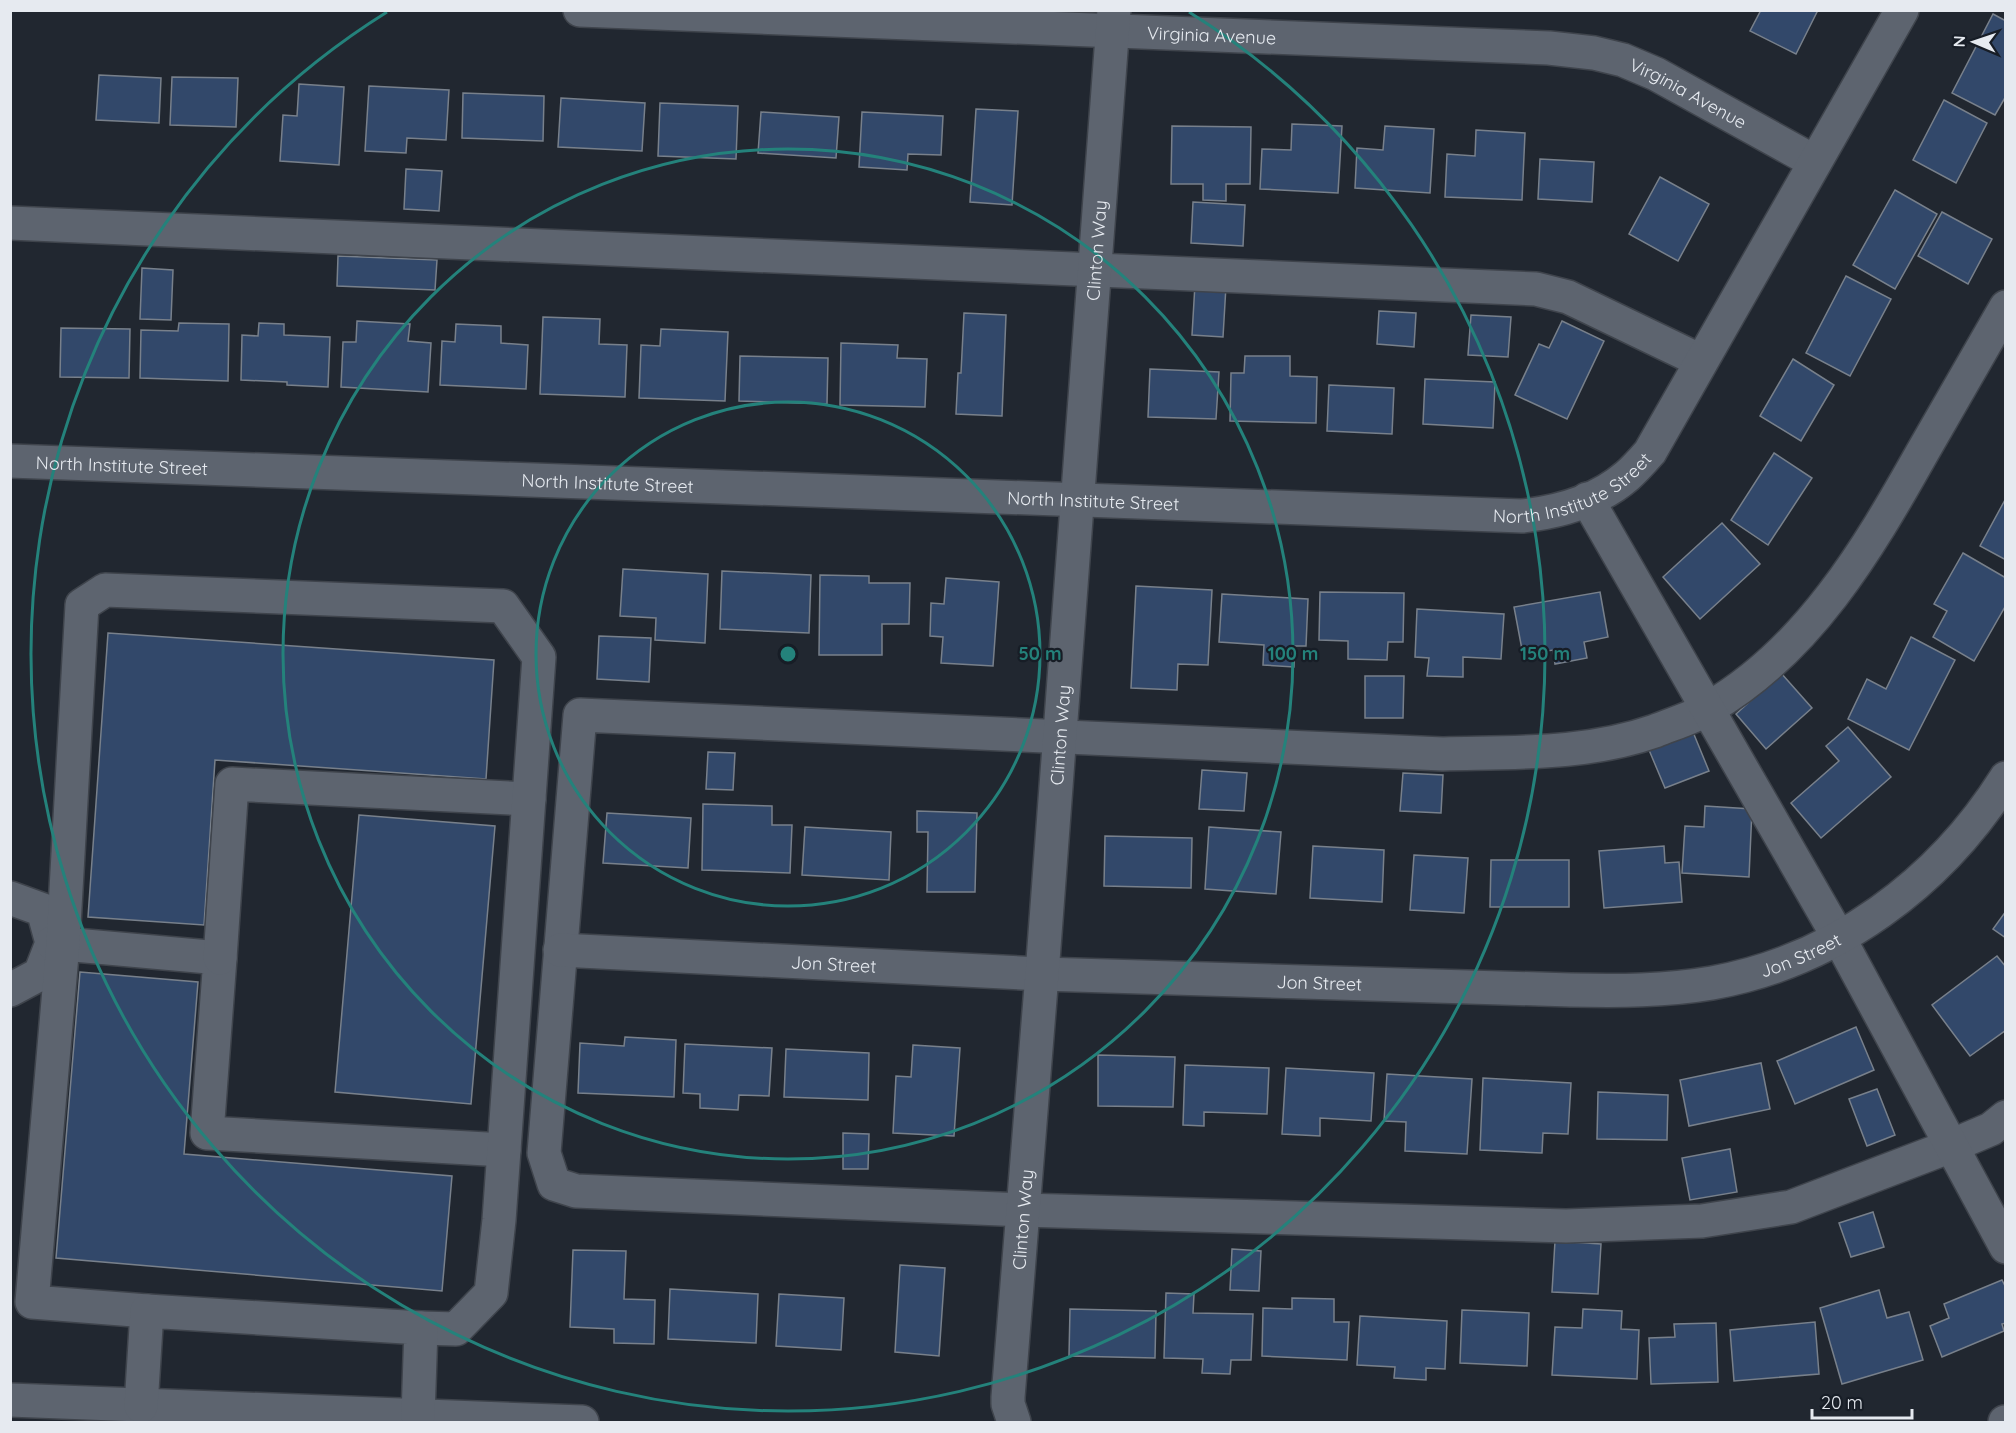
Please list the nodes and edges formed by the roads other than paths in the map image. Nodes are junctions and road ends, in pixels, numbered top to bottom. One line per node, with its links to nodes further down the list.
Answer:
1 (580, 10): 3 (street, Virginia Avenue)
2 (1902, 10): 4 (street, North Institute Street)
3 (1113, 21): 4 (street, Virginia Avenue); 6 (street, Clinton Way)
4 (1815, 162): 8 (street, North Institute Street)
5 (10, 223): 6 (street)
6 (1094, 269): 8 (street); 10 (street, Clinton Way)
7 (2006, 307): 12 (street)
8 (1701, 361): 11 (street, North Institute Street)
9 (10, 461): 10 (street, North Institute Street)
10 (1077, 500): 11 (street, North Institute Street); 13 (street, Clinton Way)
11 (1587, 500): 12 (street)
12 (1708, 709): 13 (street); 17 (street)
13 (1059, 738): 19 (street); 21 (street, Clinton Way)
14 (2006, 778): 17 (street, Jon Street)
15 (529, 799): 18 (street); 20 (street); 25 (street)
16 (10, 898): 18 (street)
17 (1839, 938): 21 (street, Jon Street); 24 (street)
18 (57, 943): 20 (street); 22 (street); 28 (street)
19 (560, 950): 21 (street, Jon Street); 26 (street)
20 (220, 958): 25 (street)
21 (1042, 974): 26 (street, Clinton Way)
22 (10, 990)
23 (2006, 1117): 24 (street)
24 (1951, 1146): 26 (street); 27 (street)
25 (504, 1150): 29 (street)
26 (1023, 1210): 34 (street, Clinton Way)
27 (2006, 1247)
28 (147, 1311): 29 (street); 31 (street)
29 (421, 1328): 32 (street)
30 (10, 1400): 31 (street)
31 (158, 1412): 32 (street)
32 (418, 1416): 33 (street)
33 (582, 1422)
34 (1014, 1422)

